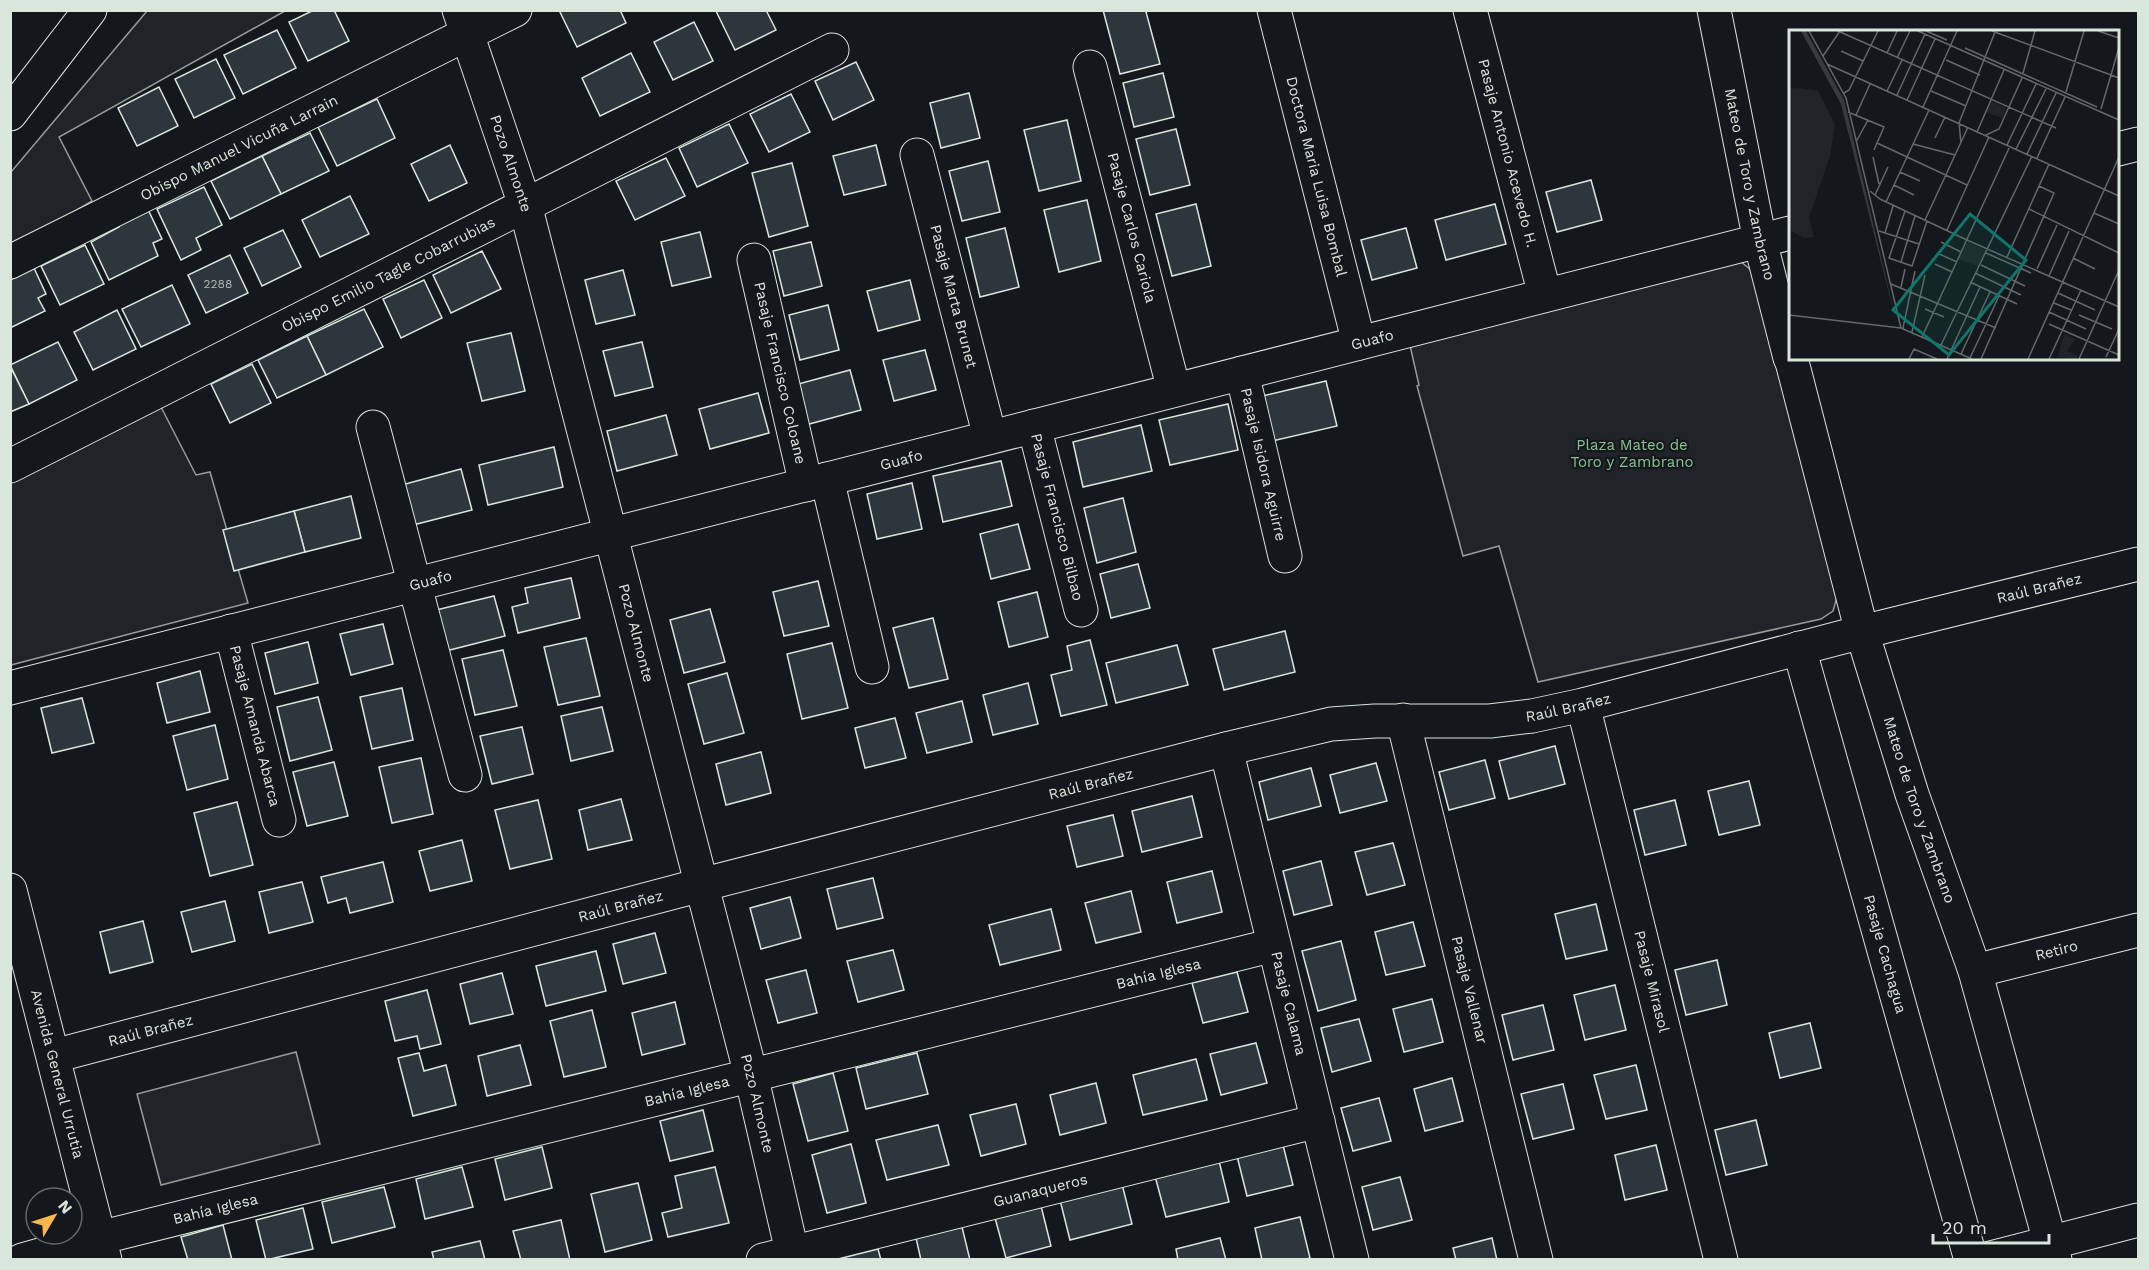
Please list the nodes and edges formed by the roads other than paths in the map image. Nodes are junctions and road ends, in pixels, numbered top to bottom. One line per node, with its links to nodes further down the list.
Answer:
1 (90, 10): 9 (street)
2 (515, 10): 6 (street, Obispo Manuel Vicuña Larrain)
3 (1274, 10): 18 (street, Doctora Maria Luisa Bombal)
4 (1470, 10): 17 (street, Pasaje Antonio Acevedo H.)
5 (1714, 10): 14 (street, Mateo de Toro y Zambrano)
6 (464, 22): 13 (street, Pozo Almonte); 16 (street, Obispo Manuel Vicuña Larrain)
7 (832, 50): 13 (street, Obispo Emilio Tagle Cobarrubias)
8 (1090, 67): 22 (street, Pasaje Carlos Cariola)
9 (10, 114)
10 (2139, 144): 11 (street)
11 (2119, 149)
12 (917, 155): 25 (street, Pasaje Marta Brunet)
13 (525, 206): 26 (street, Obispo Emilio Tagle Cobarrubias); 28 (street, Pozo Almonte)
14 (1775, 237): 17 (street, Guafo); 19 (street, Mateo de Toro y Zambrano)
15 (754, 260): 27 (street, Pasaje Francisco Coloane)
16 (10, 262)
17 (1545, 296): 18 (street, Guafo)
18 (1359, 343): 21 (street, Guafo)
19 (1789, 343)
20 (1792, 360): 34 (street, Mateo de Toro y Zambrano)
21 (1242, 373): 22 (street, Guafo); 29 (street, Pasaje Isidora Aguirre)
22 (1174, 390): 23 (street, Guafo)
23 (1034, 426): 25 (street, Guafo); 32 (street, Pasaje Francisco Bilbao)
24 (373, 427): 31 (street)
25 (990, 437): 27 (street, Guafo)
26 (10, 466)
27 (816, 482): 28 (street, Guafo); 36 (street, Pasaje Francisco Coloane)
28 (610, 535): 31 (street, Guafo); 43 (street, Pozo Almonte)
29 (1285, 556)
30 (2139, 564): 34 (street, Raúl Brañez)
31 (416, 584): 33 (street, Guafo); 41 (street)
32 (1081, 610)
33 (231, 631): 37 (street, Guafo); 42 (street, Pasaje Amanda Abarca)
34 (1862, 632): 35 (street, Raúl Brañez); 47 (street, Mateo de Toro y Zambrano)
35 (1799, 648): 38 (street, Raúl Brañez); 59 (street, Pasaje Cachagua)
36 (872, 667)
37 (10, 688)
38 (1583, 705): 39 (street, Raúl Brañez); 58 (street, Pasaje Mirasol)
39 (1403, 720): 40 (street, Raúl Brañez); 57 (street, Pasaje Vallenar)
40 (1226, 749): 43 (street, Raúl Brañez); 46 (street, Pasaje Calama)
41 (465, 775)
42 (279, 820)
43 (701, 885): 48 (street, Raúl Brañez); 49 (street, Pozo Almonte)
44 (10, 890): 48 (street, Avenida General Urrutia)
45 (2139, 930): 47 (street, Retiro)
46 (1274, 945): 49 (street, Bahía Iglesa); 50 (street, Pasaje Calama)
47 (1975, 971): 53 (street, Mateo de Toro y Zambrano)
48 (54, 1056): 52 (street, Avenida General Urrutia)
49 (751, 1075): 52 (street, Bahía Iglesa); 54 (street, Pozo Almonte)
50 (1318, 1121): 54 (street, Guanaqueros); 56 (street, Pasaje Calama)
51 (2139, 1220): 53 (street)
52 (102, 1249): 55 (street, Bahía Iglesa)
53 (2053, 1251): 60 (street)
54 (783, 1257)
55 (22, 1260)
56 (1352, 1260)
57 (1536, 1260)
58 (1720, 1260)
59 (1971, 1260)
60 (1983, 1260)

